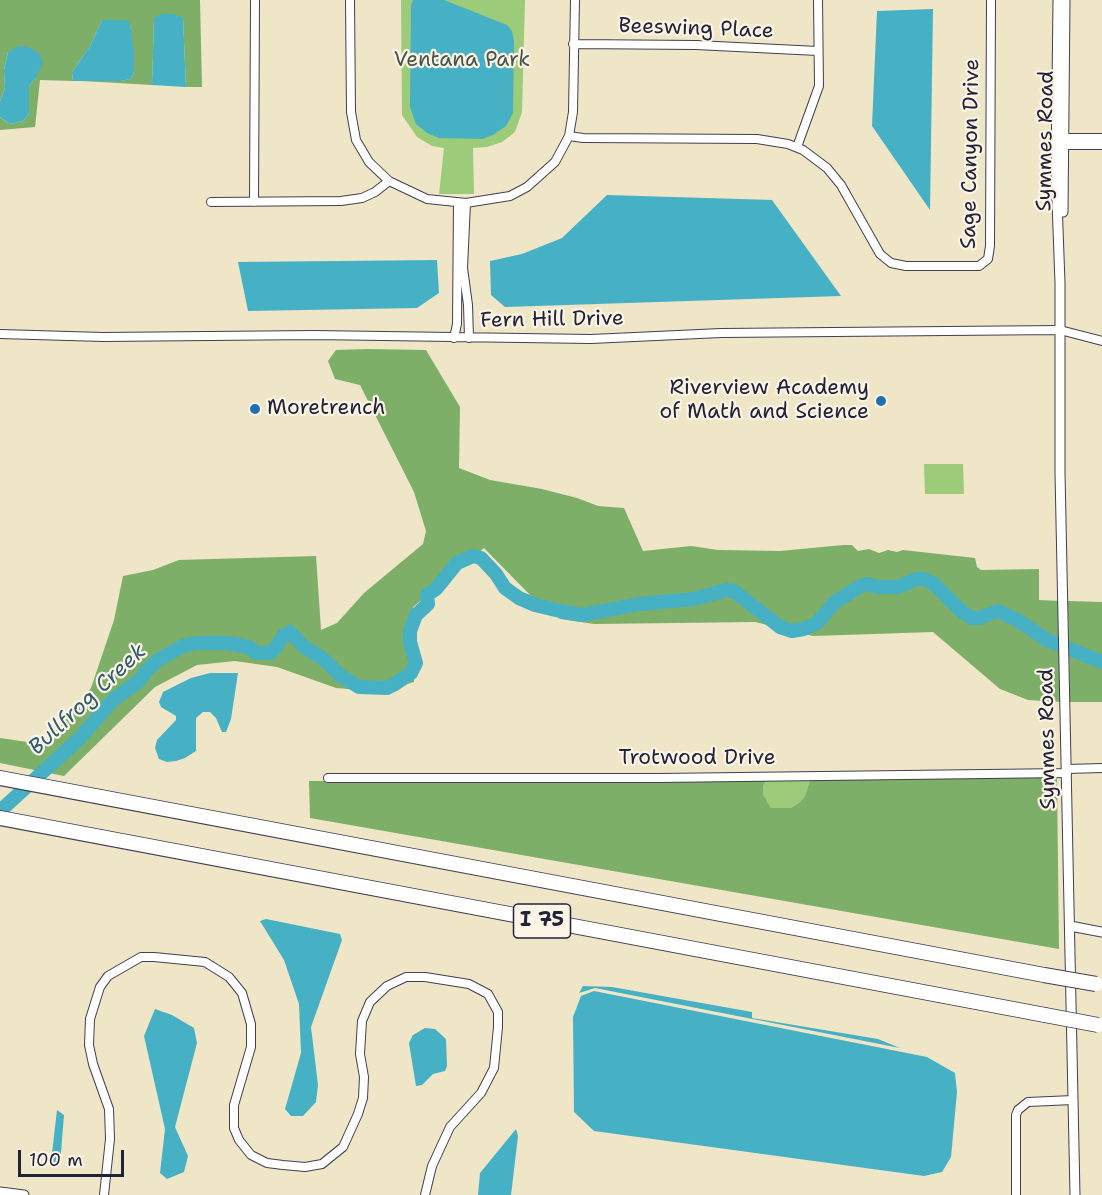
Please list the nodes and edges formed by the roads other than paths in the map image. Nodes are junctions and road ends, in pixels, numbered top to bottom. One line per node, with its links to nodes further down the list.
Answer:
1 (255, 0): 17 (street)
2 (350, 0): 15 (street)
3 (575, 0): 8 (street)
4 (818, 0): 9 (street)
5 (991, 0): 14 (street, Sage Canyon Drive)
6 (1058, 0): 12 (street, Symmes Road)
7 (1065, 0): 12 (street, Symmes Road)
8 (573, 44): 9 (street, Beeswing Place); 10 (street)
9 (818, 51): 14 (street)
10 (569, 136): 14 (street, Sage Canyon Drive); 18 (street)
11 (1102, 138): 12 (street)
12 (1061, 142): 13 (street); 19 (street, Symmes Road)
13 (1102, 145)
14 (797, 147)
15 (389, 181): 17 (street); 18 (street)
16 (211, 202): 17 (street)
17 (254, 202)
18 (462, 202): 21 (street); 22 (street)
19 (1060, 330): 22 (street, Fern Hill Drive); 23 (street, Fern Hill Drive); 25 (street, Symmes Road)
20 (0, 334): 21 (street, Fern Hill Drive)
21 (454, 338): 22 (street, Fern Hill Drive)
22 (469, 338)
23 (1102, 341)
24 (1102, 768): 25 (street, Trotwood Drive)
25 (1067, 771): 27 (street, Trotwood Drive); 29 (street, Symmes Road)
26 (0, 778): 31 (highway, I 75, bridge)
27 (328, 778)
28 (0, 818): 32 (highway, I 75, bridge)
29 (1070, 926): 30 (street); 33 (street, Symmes Road)
30 (1102, 932)
31 (1099, 985)
32 (1100, 1026)
33 (1073, 1100): 38 (street); 39 (street, Symmes Road)
34 (0, 1192): 35 (street)
35 (24, 1195)
36 (104, 1195): 37 (street)
37 (425, 1195)
38 (1016, 1195)
39 (1075, 1195)

